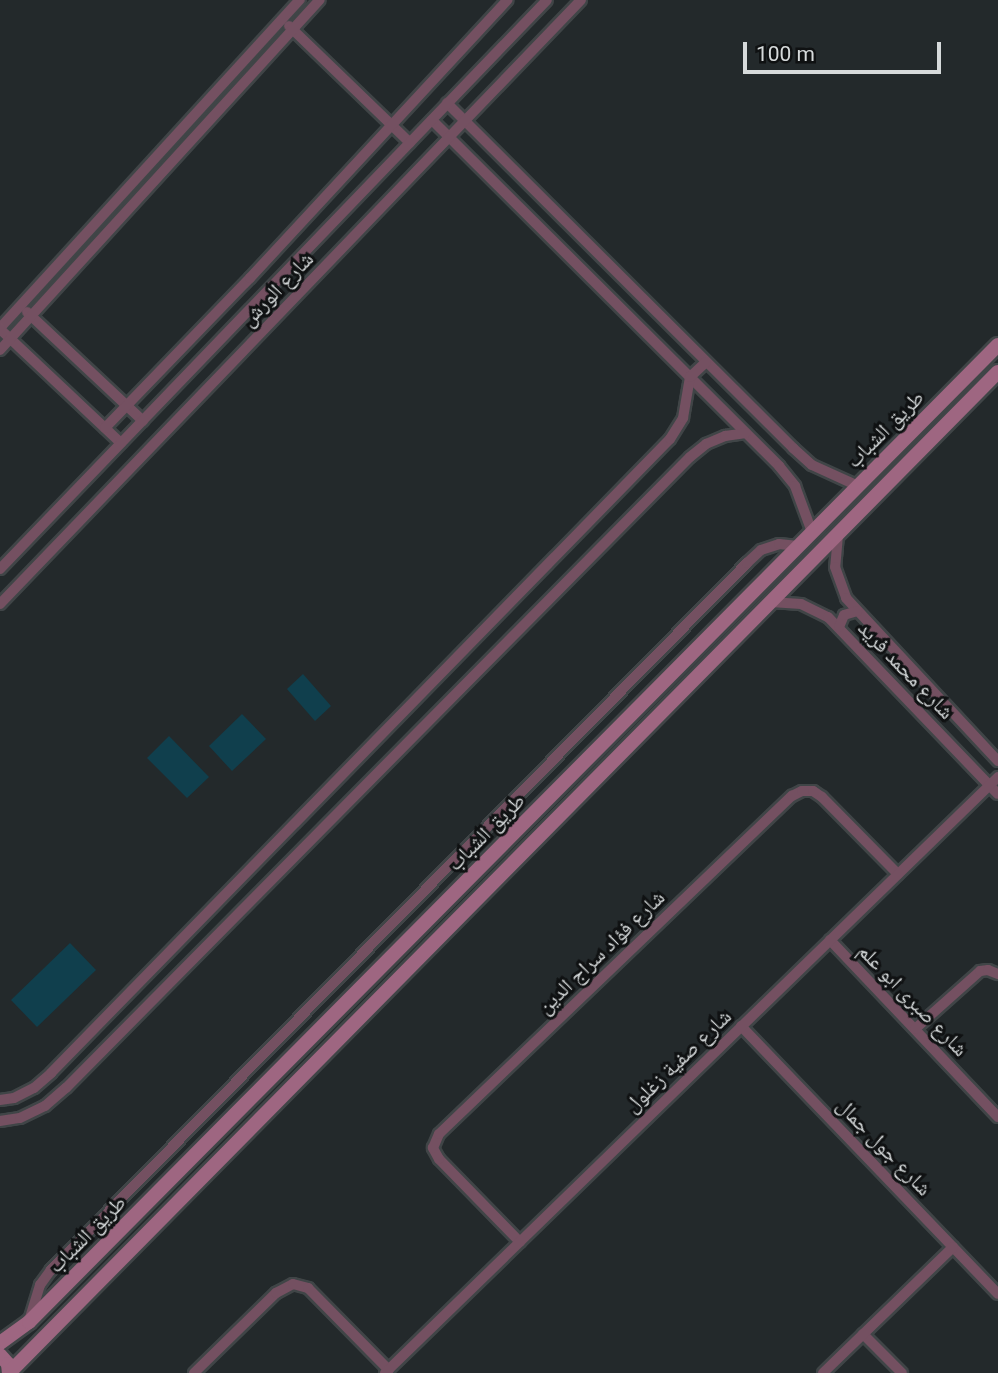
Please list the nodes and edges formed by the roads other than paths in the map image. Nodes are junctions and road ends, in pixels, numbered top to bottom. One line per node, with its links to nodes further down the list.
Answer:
1 (300, 0): 6 (street)
2 (320, 0): 7 (street)
3 (507, 0): 11 (street)
4 (547, 0): 8 (street, شارع الورش)
5 (581, 0): 10 (street, شارع الورش)
6 (282, 20): 7 (street); 14 (street)
7 (292, 30): 11 (street); 15 (street)
8 (447, 103): 9 (street, شارع الورش); 10 (street)
9 (432, 120): 12 (street); 13 (street, شارع الورش)
10 (465, 121): 12 (street, شارع الورش); 20 (street)
11 (390, 124): 13 (street); 23 (street)
12 (449, 137): 22 (street); 34 (street, شارع الورش)
13 (410, 143): 24 (street, شارع الورش)
14 (20, 306): 15 (street); 16 (street)
15 (32, 316): 17 (street); 23 (street)
16 (0, 328): 17 (street)
17 (11, 339): 19 (street); 25 (street)
18 (998, 345): 28 (street, طريق الشباب)
19 (0, 350)
20 (706, 362): 22 (street); 28 (street)
21 (998, 372): 30 (street, طريق الشباب)
22 (690, 377): 26 (street); 37 (street)
23 (127, 406): 24 (street); 25 (street)
24 (142, 421): 27 (street, شارع الورش)
25 (105, 428): 27 (street)
26 (746, 433): 29 (street); 38 (street)
27 (121, 443): 32 (street, شارع الورش)
28 (858, 486): 29 (street, طريق الشباب)
29 (812, 532): 31 (street, طريق الشباب)
30 (838, 533): 33 (street, طريق الشباب); 35 (street, شارع محمد فريد)
31 (798, 546): 57 (street, طريق الشباب); 57 (street)
32 (0, 569)
33 (771, 602): 36 (street, شارع محمد فريد); 62 (street, طريق الشباب)
34 (0, 604)
35 (857, 611): 36 (street); 39 (street, شارع محمد فريد)
36 (839, 627): 41 (street, شارع محمد فريد)
37 (422, 693): 38 (street); 40 (street)
38 (439, 709): 42 (street)
39 (998, 761)
40 (345, 772): 42 (street); 46 (street)
41 (994, 781): 43 (street, شارع محمد فريد); 44 (street, شارع صفية زغلول)
42 (361, 788): 47 (street)
43 (998, 794)
44 (898, 874): 45 (street, شارع صفية زغلول); 54 (street, شارع فؤاد سراج الدين)
45 (830, 940): 49 (street, شارع صفية زغلول); 50 (street, شارع صبرى ابو علم)
46 (175, 944): 47 (street); 51 (street)
47 (191, 959): 53 (street)
48 (998, 974): 50 (street)
49 (741, 1026): 54 (street, شارع صفية زغلول); 55 (street, شارع جول جمال)
50 (915, 1029): 52 (street, شارع صبرى ابو علم)
51 (0, 1100)
52 (998, 1117)
53 (0, 1121)
54 (520, 1242): 61 (street, شارع صفية زغلول)
55 (953, 1247): 56 (street, شارع جول جمال); 58 (street)
56 (998, 1294)
57 (29, 1322): 59 (street, طريق الشباب)
58 (863, 1334): 64 (street); 65 (street)
59 (0, 1343)
60 (0, 1355): 62 (street)
61 (387, 1371): 63 (street)
62 (9, 1373)
63 (194, 1373)
64 (823, 1373)
65 (902, 1373)

